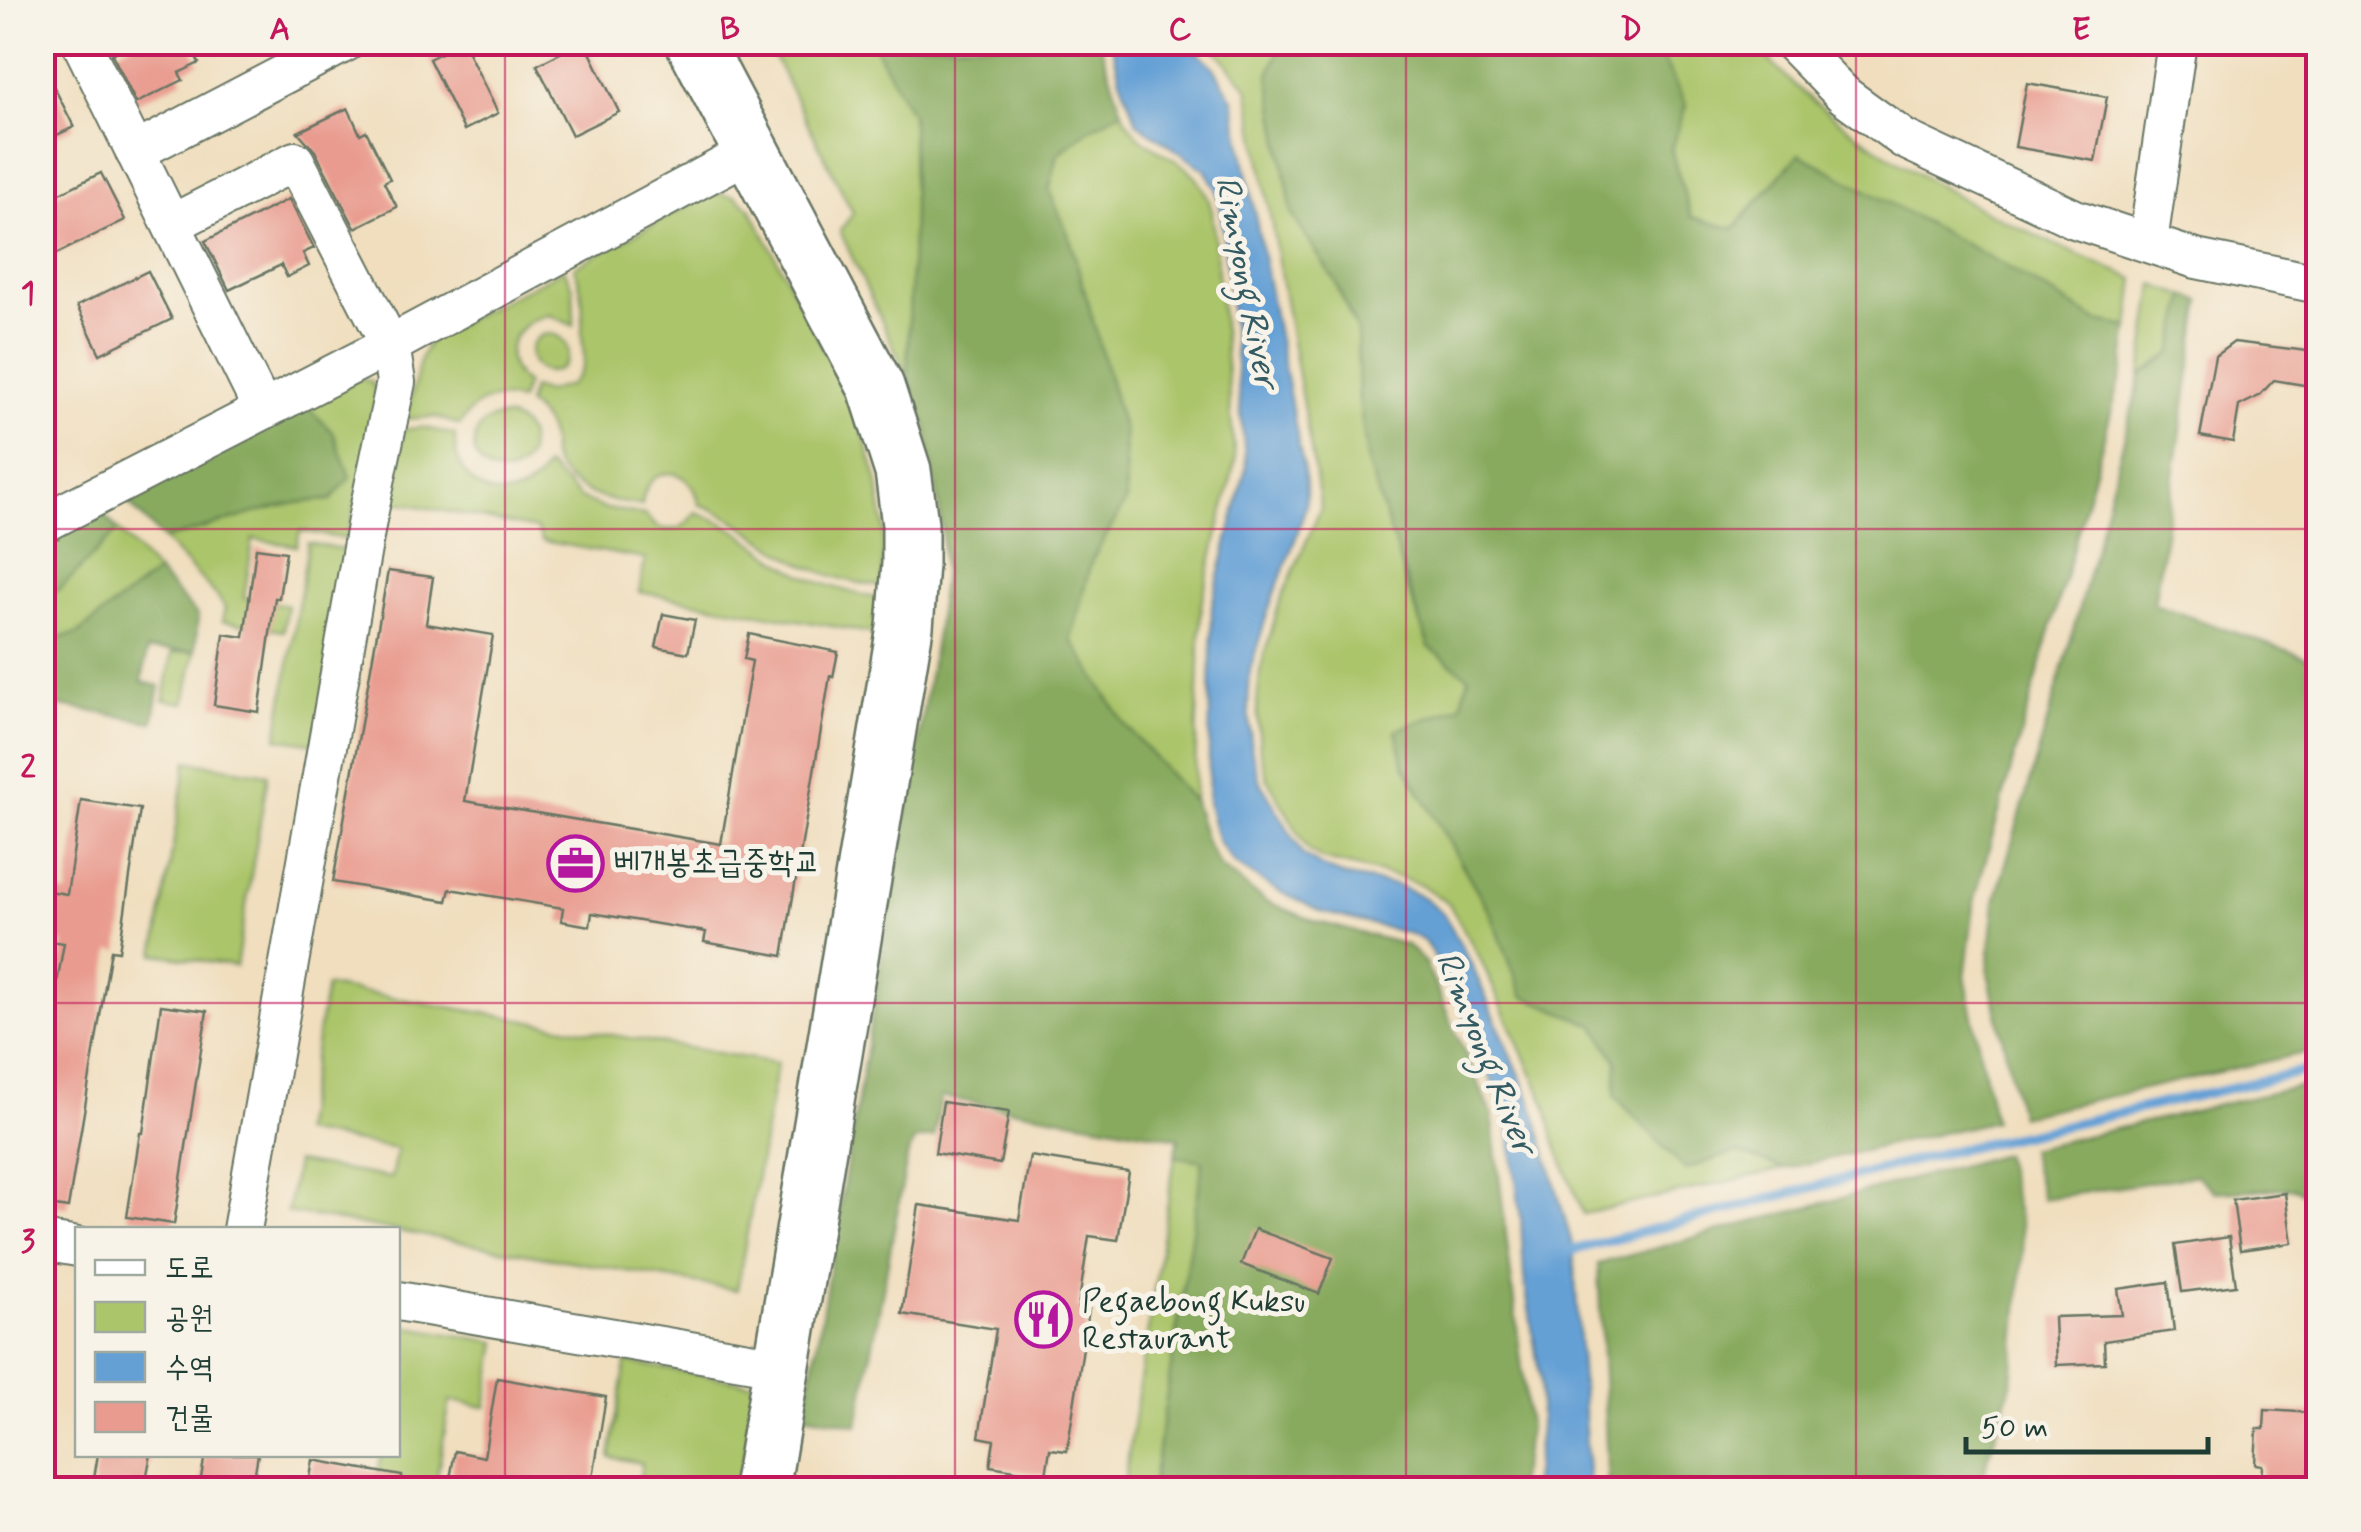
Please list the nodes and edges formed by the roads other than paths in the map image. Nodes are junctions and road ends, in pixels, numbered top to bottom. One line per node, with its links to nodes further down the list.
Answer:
1 (81, 42): 6 (street)
2 (346, 42): 6 (street)
3 (694, 42): 7 (street)
4 (1792, 42): 9 (street)
5 (2177, 42): 9 (street)
6 (135, 152): 8 (street)
7 (750, 152): 11 (street); 18 (street)
8 (172, 224): 11 (street); 12 (street)
9 (2148, 242): 10 (street)
10 (2318, 284)
11 (390, 345): 12 (street); 14 (street)
12 (263, 410): 13 (street)
13 (42, 524)
14 (243, 1227)
15 (42, 1240): 16 (street)
16 (75, 1246)
17 (400, 1301): 18 (street)
18 (782, 1367): 19 (street)
19 (762, 1490)

